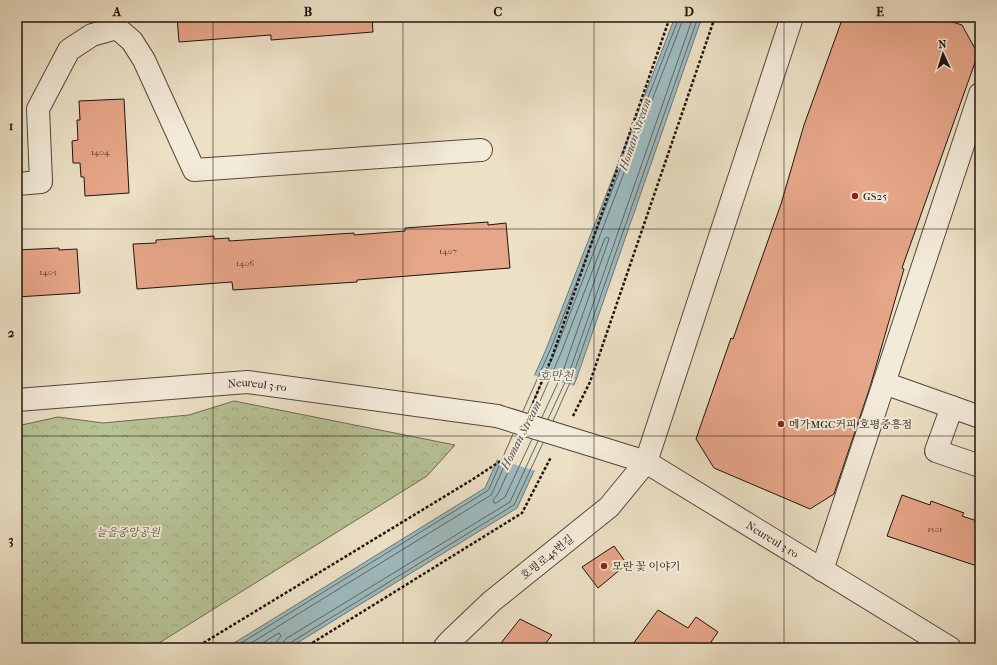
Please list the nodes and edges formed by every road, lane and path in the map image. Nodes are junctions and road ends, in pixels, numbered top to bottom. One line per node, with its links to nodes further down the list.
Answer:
1 (670, 17): 11 (path)
2 (715, 17): 12 (path)
3 (792, 17): 16 (street)
4 (117, 23): 6 (street); 7 (street)
5 (980, 94): 8 (street)
6 (481, 150)
7 (17, 184)
8 (884, 383): 10 (street); 18 (street)
9 (17, 400): 16 (street, Neureul 3-ro, bridge)
10 (952, 407): 13 (street); 17 (street)
11 (531, 409)
12 (572, 416)
13 (980, 417)
14 (516, 446): 19 (path)
15 (555, 451): 20 (path)
16 (646, 462): 18 (street, Neureul 3-ro); 21 (street, 호평로45번길)
17 (980, 466)
18 (822, 570): 22 (street, Neureul 3-ro)
19 (195, 648)
20 (304, 648)
21 (444, 648)
22 (950, 648)

